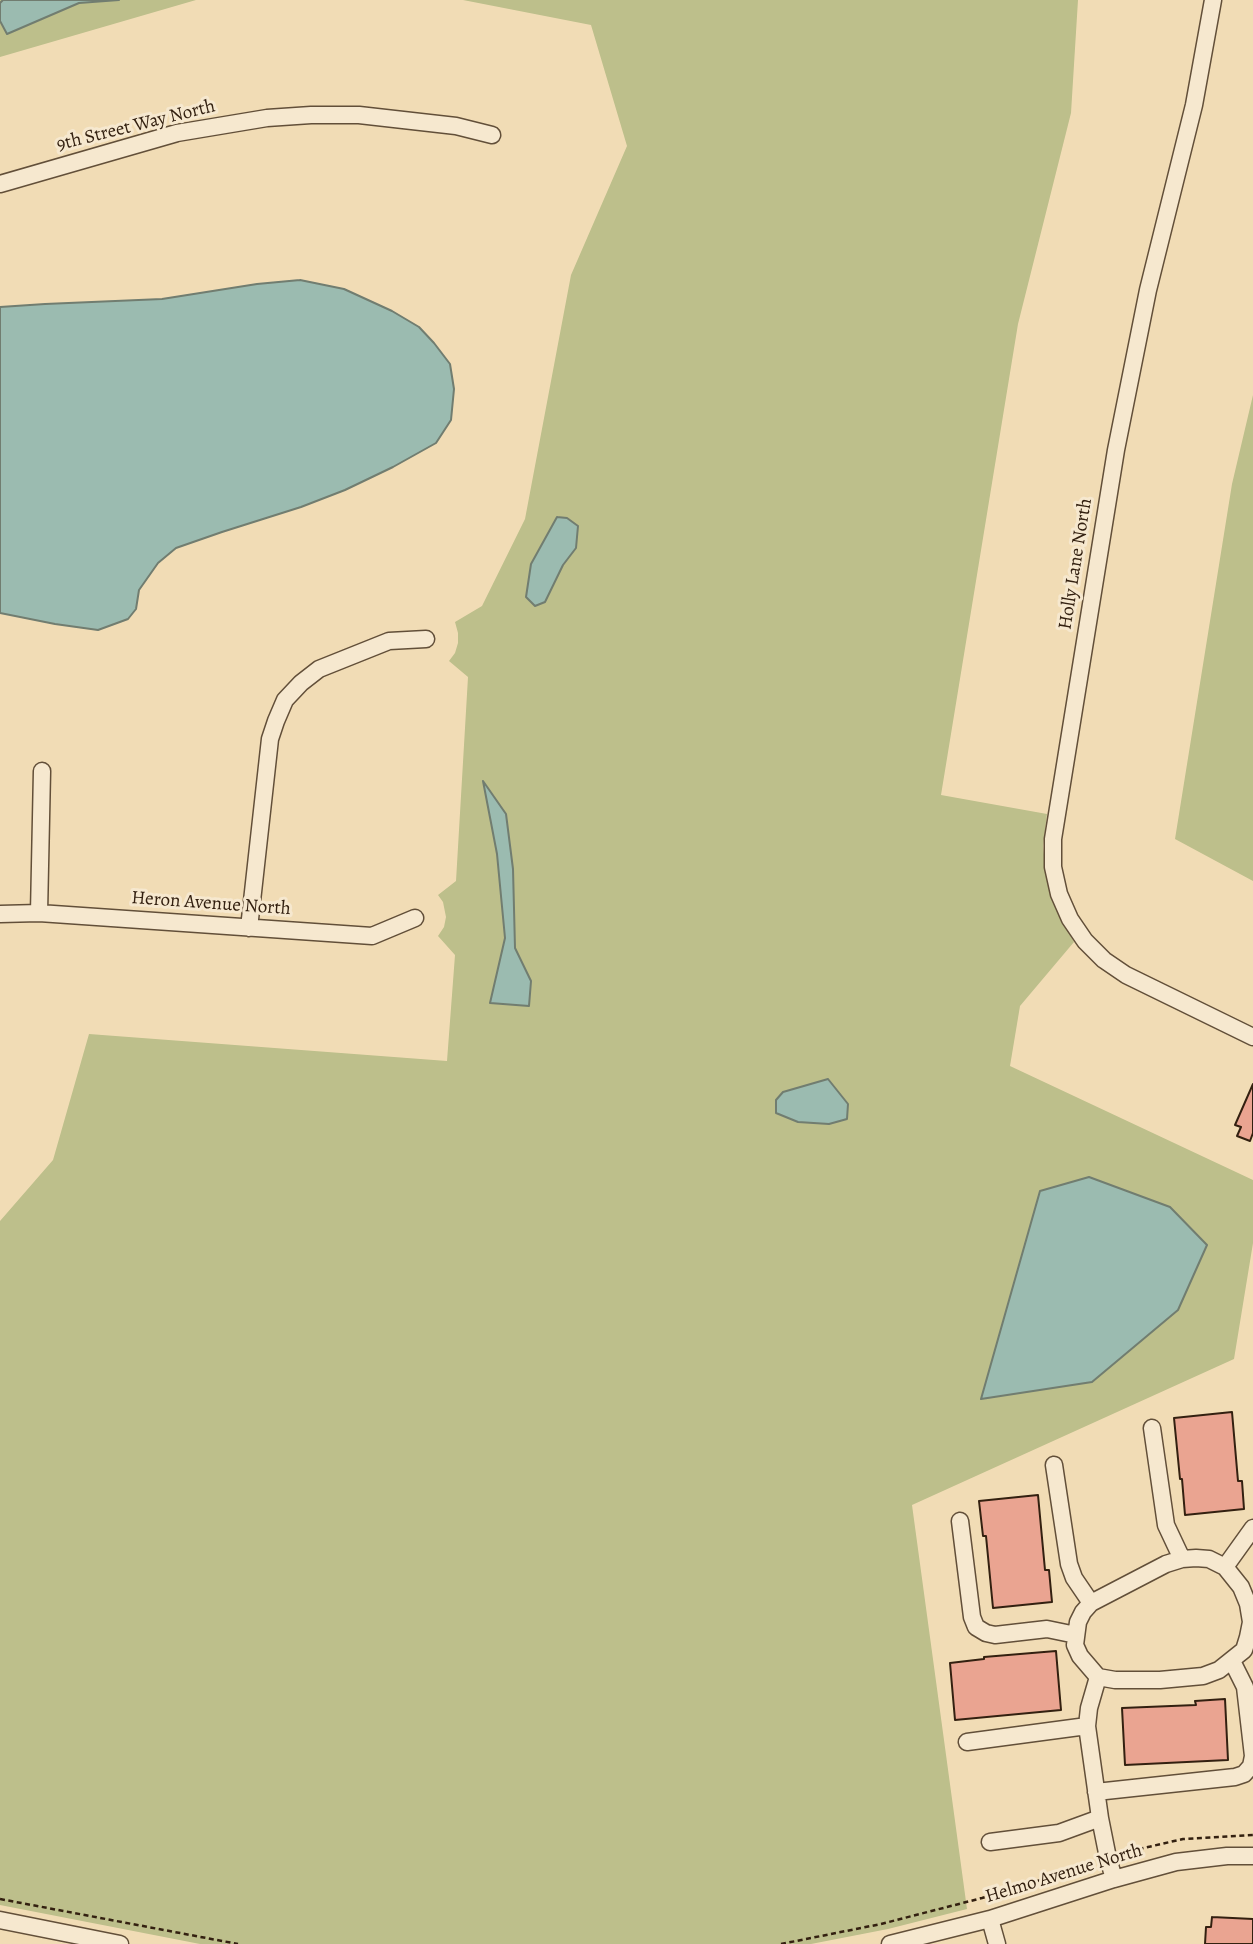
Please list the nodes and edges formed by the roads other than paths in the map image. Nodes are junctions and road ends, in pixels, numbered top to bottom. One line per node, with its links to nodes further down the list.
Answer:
1 (1213, 0): 10 (street, Holly Lane North)
2 (492, 135): 3 (street, 9th Street Way North)
3 (0, 184)
4 (426, 639): 9 (street)
5 (42, 771): 6 (street)
6 (39, 913): 7 (street, Heron Avenue North); 9 (street, Heron Avenue North)
7 (0, 914)
8 (415, 918): 9 (street, Heron Avenue North)
9 (250, 928)
10 (1253, 1037)
11 (1152, 1428): 15 (street)
12 (1054, 1465): 17 (street)
13 (960, 1521): 19 (street)
14 (1253, 1528): 16 (street)
15 (1182, 1559): 16 (street); 17 (street)
16 (1225, 1567): 18 (street)
17 (1091, 1603): 19 (street)
18 (1252, 1622): 20 (street)
19 (1076, 1635): 21 (street)
20 (1232, 1661): 21 (street); 24 (street)
21 (1098, 1677): 22 (street)
22 (1087, 1726): 23 (street); 24 (street)
23 (967, 1742)
24 (1096, 1792): 25 (street)
25 (1101, 1818): 26 (street); 28 (street)
26 (990, 1842)
27 (1253, 1856): 28 (street, Helmo Avenue North)
28 (1114, 1879): 29 (street, Helmo Avenue North)
29 (990, 1919): 32 (street, Helmo Avenue North); 33 (street)
30 (0, 1920): 31 (street)
31 (120, 1944)
32 (890, 1944)
33 (997, 1944)

